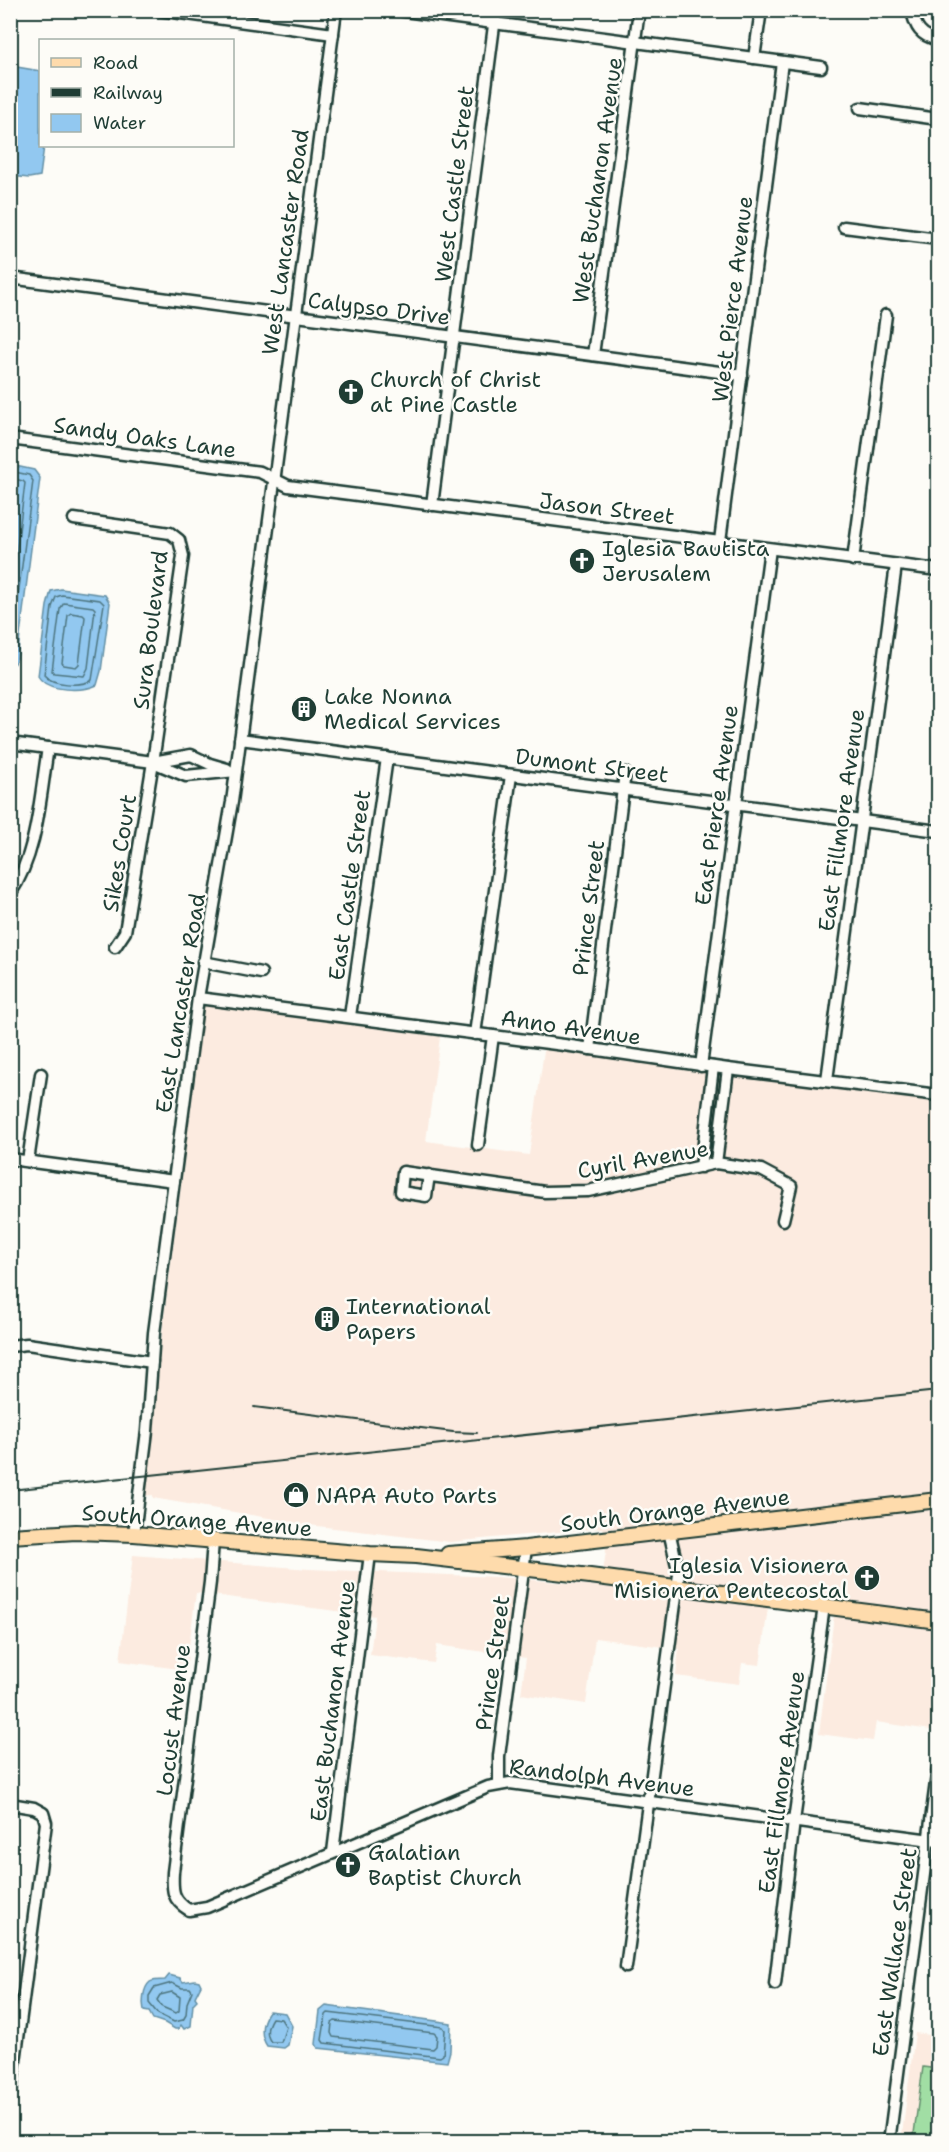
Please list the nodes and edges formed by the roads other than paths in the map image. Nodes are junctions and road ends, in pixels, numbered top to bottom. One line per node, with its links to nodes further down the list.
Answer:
1 (158, 10): 9 (street)
2 (336, 10): 9 (street, West Lancaster Road)
3 (397, 10): 8 (street)
4 (496, 10): 8 (street, West Castle Street)
5 (639, 10): 11 (street, West Buchanon Avenue)
6 (761, 10): 12 (street)
7 (912, 10): 10 (street)
8 (495, 24): 11 (street); 22 (street, West Castle Street)
9 (333, 34): 21 (street, West Lancaster Road)
10 (939, 40)
11 (635, 42): 12 (street); 23 (street, West Buchanon Avenue)
12 (754, 58): 13 (street)
13 (782, 62): 14 (street); 24 (street, West Pierce Avenue)
14 (821, 67)
15 (860, 108): 16 (street)
16 (939, 119)
17 (844, 227): 18 (street)
18 (939, 239)
19 (10, 278): 21 (street, Calypso Drive)
20 (886, 315): 31 (street)
21 (295, 316): 22 (street, Calypso Drive); 26 (street, West Lancaster Road)
22 (454, 337): 23 (street, Calypso Drive); 27 (street, West Castle Street)
23 (593, 355): 24 (street, Calypso Drive)
24 (742, 375): 29 (street, West Pierce Avenue)
25 (10, 438): 26 (street, Sandy Oaks Lane)
26 (273, 479): 27 (street, Jason Street); 34 (street, East Lancaster Road)
27 (432, 505): 29 (street, Jason Street)
28 (74, 519): 39 (street, Sura Boulevard)
29 (720, 541): 30 (street, Jason Street)
30 (770, 549): 31 (street, Jason Street); 45 (street, East Pierce Avenue)
31 (853, 560): 32 (street, Jason Street)
32 (896, 565): 33 (street, Jason Street); 46 (street, East Fillmore Avenue)
33 (939, 570)
34 (240, 739): 38 (street, Dumont Street); 40 (street, East Lancaster Road)
35 (10, 743): 36 (street)
36 (48, 748): 39 (street); 48 (street)
37 (180, 756): 39 (street); 40 (street); 42 (street)
38 (387, 758): 43 (street, Dumont Street); 53 (street, East Castle Street)
39 (153, 762): 42 (street); 49 (street, Sikes Court)
40 (236, 771): 42 (street); 50 (street, East Lancaster Road)
41 (626, 772): 44 (street, Prince Street)
42 (177, 773)
43 (511, 775): 44 (street, Dumont Street); 54 (street)
44 (623, 790): 45 (street, Dumont Street); 56 (street, Prince Street)
45 (736, 803): 46 (street, Dumont Street); 57 (street, East Pierce Avenue)
46 (860, 821): 47 (street, Dumont Street); 61 (street, East Fillmore Avenue)
47 (939, 831)
48 (10, 894)
49 (115, 947)
50 (203, 962): 51 (street); 52 (street, East Lancaster Road)
51 (261, 973)
52 (198, 998): 53 (street, Anno Avenue); 71 (street, East Lancaster Road)
53 (350, 1016): 54 (street, Anno Avenue)
54 (476, 1034): 55 (street, Anno Avenue)
55 (493, 1036): 56 (street, Anno Avenue); 65 (street)
56 (590, 1049): 57 (street, Anno Avenue)
57 (701, 1066): 58 (street, Anno Avenue)
58 (713, 1067): 59 (street, Anno Avenue); 63 (street)
59 (728, 1069): 61 (street, Anno Avenue); 62 (street)
60 (41, 1074): 67 (street)
61 (827, 1080): 64 (street, Anno Avenue)
62 (726, 1086): 63 (street); 68 (street)
63 (711, 1087): 69 (street)
64 (939, 1095)
65 (478, 1145)
66 (10, 1159): 67 (street)
67 (28, 1161): 71 (street)
68 (716, 1164): 69 (street, Cyril Avenue); 72 (street, Cyril Avenue)
69 (701, 1167): 70 (street, Cyril Avenue)
70 (429, 1175)
71 (174, 1181): 74 (street, East Lancaster Road)
72 (783, 1220)
73 (10, 1346): 74 (street)
74 (152, 1362): 77 (street, East Lancaster Road)
75 (939, 1500): 76 (main road, South Orange Avenue)
76 (669, 1531): 80 (main road, South Orange Avenue); 84 (street)
77 (134, 1534): 78 (main road, South Orange Avenue); 79 (main road, South Orange Avenue)
78 (10, 1536)
79 (213, 1541): 81 (main road, South Orange Avenue); 94 (street, Locust Avenue)
80 (526, 1548): 82 (main road, South Orange Avenue); 83 (street, Prince Street)
81 (370, 1554): 82 (main road, South Orange Avenue); 93 (street, East Buchanon Avenue)
82 (416, 1556): 83 (main road, South Orange Avenue)
83 (524, 1569): 84 (main road, South Orange Avenue); 88 (street, Prince Street)
84 (678, 1587): 85 (main road, South Orange Avenue); 89 (street)
85 (824, 1606): 86 (main road, South Orange Avenue); 91 (street, East Fillmore Avenue)
86 (939, 1621)
87 (939, 1767): 92 (street, East Wallace Street)
88 (499, 1784): 89 (street, Randolph Avenue); 93 (street, Randolph Avenue)
89 (648, 1802): 91 (street, Randolph Avenue); 95 (street)
90 (10, 1804): 97 (street)
91 (794, 1821): 92 (street, Randolph Avenue); 96 (street, East Fillmore Avenue)
92 (934, 1840): 99 (street, East Wallace Street)
93 (333, 1852): 94 (street, Randolph Avenue)
94 (178, 1902)
95 (626, 1967)
96 (775, 1984)
97 (12, 2073): 98 (street)
98 (10, 2100)
99 (889, 2142)

